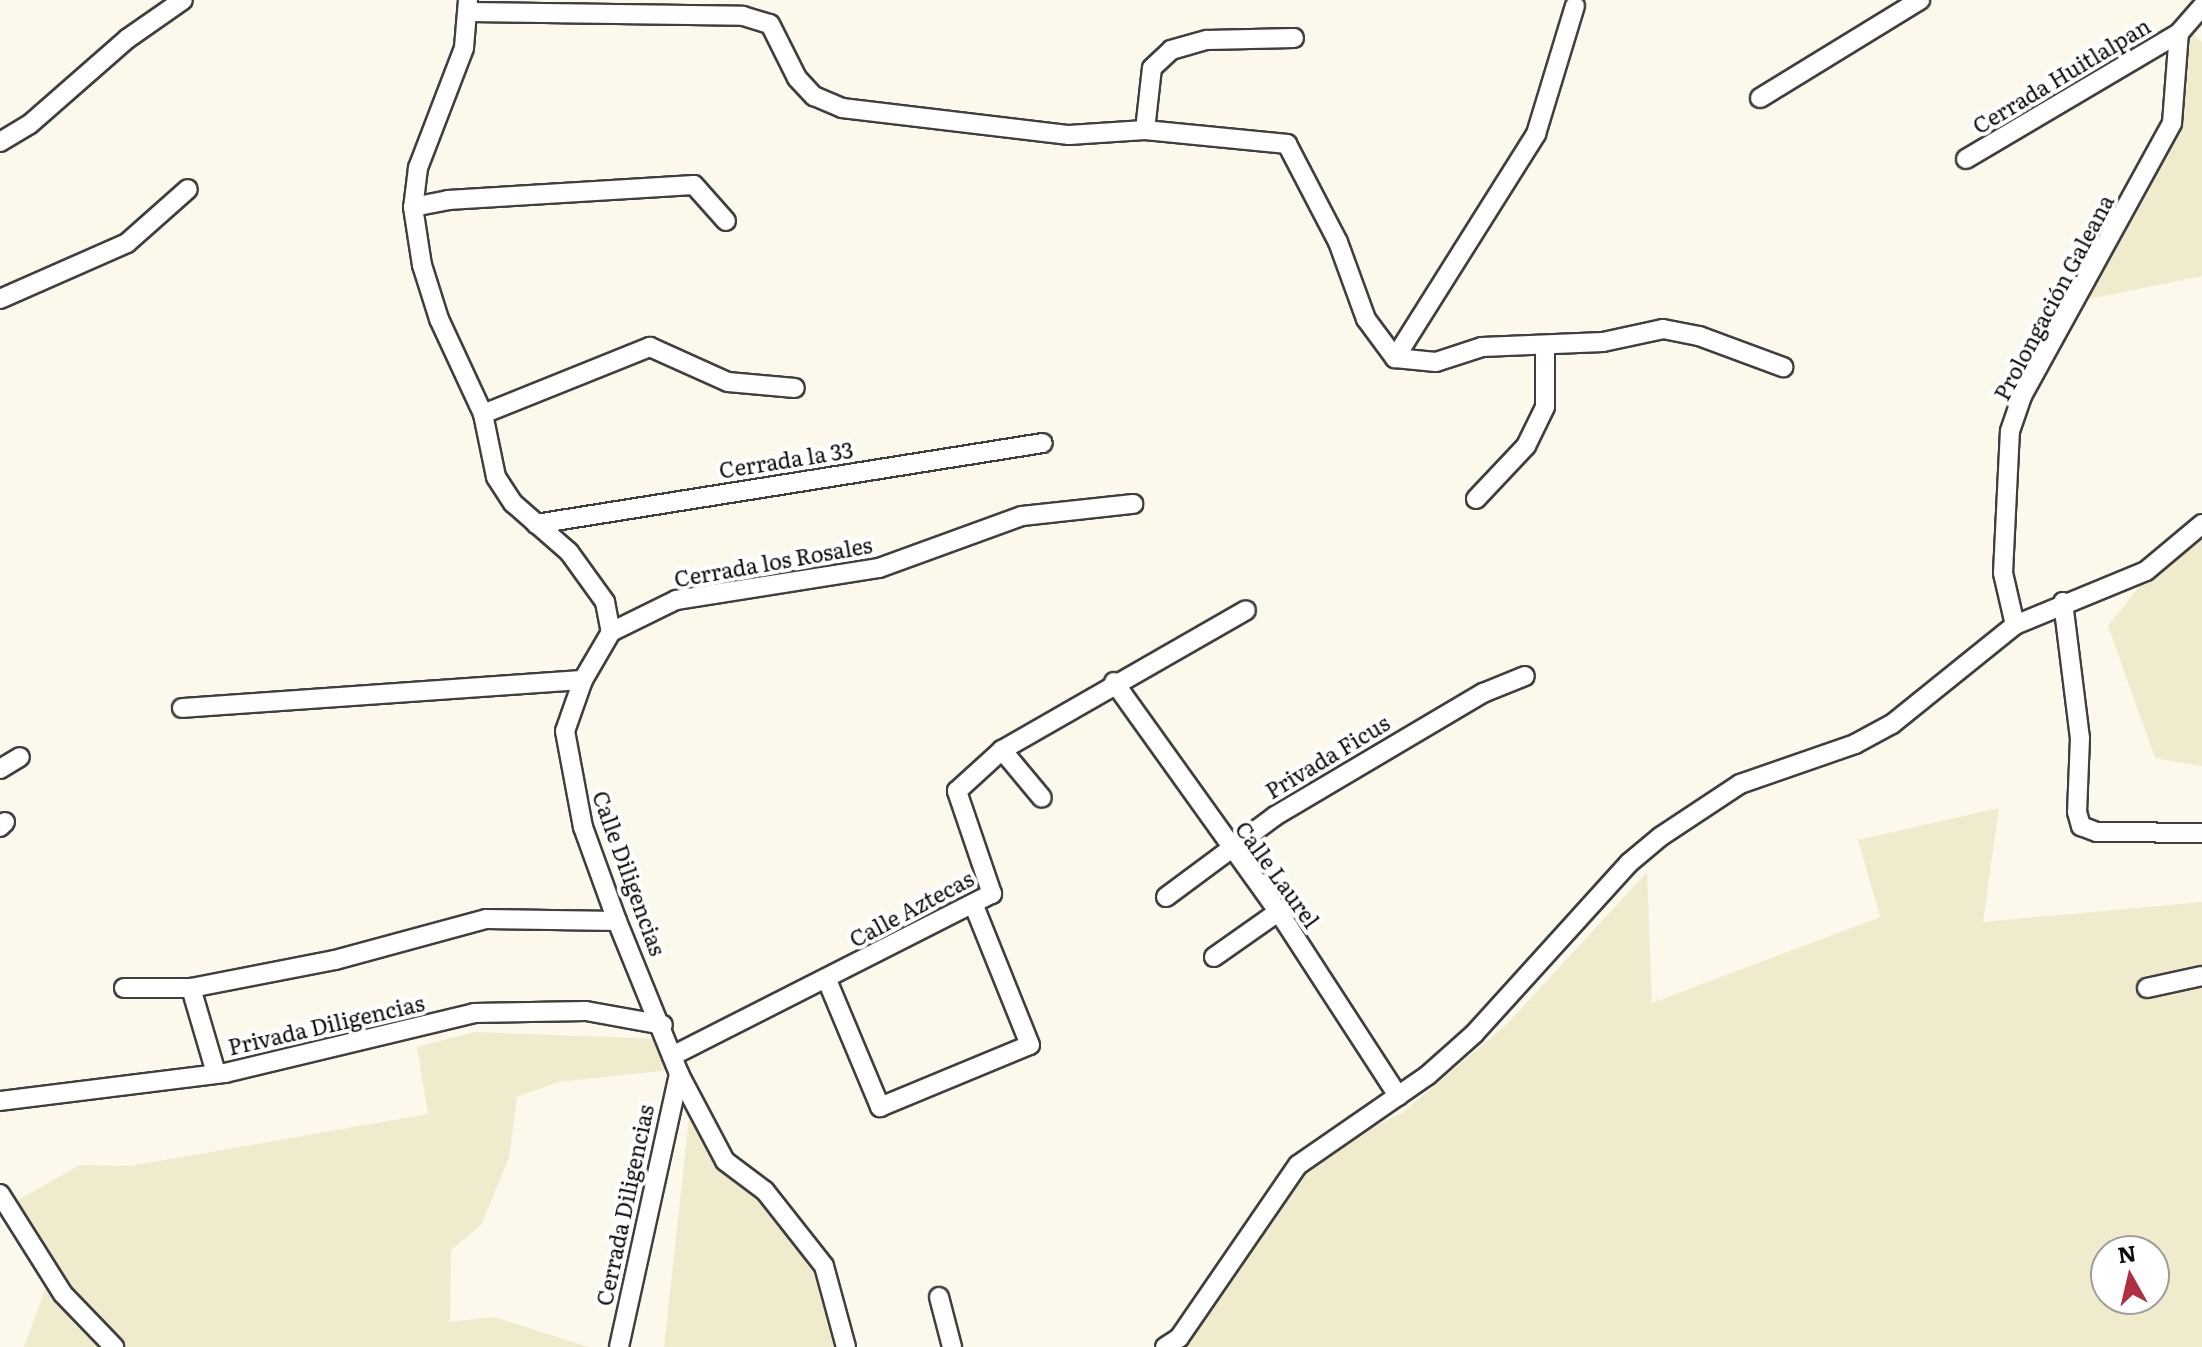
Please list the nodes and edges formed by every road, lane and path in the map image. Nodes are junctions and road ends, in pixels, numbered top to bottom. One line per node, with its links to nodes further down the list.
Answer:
1 (1920, 0): 8 (street)
2 (173, 2): 10 (street)
3 (469, 6): 9 (street); 13 (street)
4 (1575, 6): 17 (street)
5 (2202, 7): 6 (street)
6 (2179, 33): 11 (street, Cerrada Huitlalpan); 28 (street, Prolongación Galeana)
7 (1294, 38): 9 (street)
8 (1760, 98)
9 (1145, 130): 17 (street)
10 (0, 142)
11 (1966, 159)
12 (188, 189): 15 (street)
13 (413, 207): 14 (street); 20 (street)
14 (726, 221)
15 (0, 299)
16 (1545, 345): 17 (street); 18 (street); 22 (street)
17 (1395, 358)
18 (1783, 367)
19 (795, 388): 20 (street)
20 (483, 414): 24 (street)
21 (1043, 443): 24 (street, Cerrada la 33)
22 (1476, 499)
23 (1133, 504): 29 (street, Cerrada los Rosales)
24 (536, 524): 29 (street)
25 (2202, 524): 26 (street)
26 (2063, 602): 28 (street); 38 (street)
27 (1246, 610): 32 (street, Calle Aztecas)
28 (2015, 625): 54 (street)
29 (611, 632): 31 (street, Calle Diligencias)
30 (1525, 676): 39 (street, Privada Ficus)
31 (583, 680): 33 (street); 43 (street, Calle Diligencias)
32 (1114, 682): 34 (street, Calle Aztecas); 39 (street, Calle Laurel)
33 (182, 708)
34 (1002, 750): 37 (street); 41 (street, Calle Aztecas)
35 (20, 757): 36 (street)
36 (0, 769)
37 (1042, 798)
38 (2202, 833)
39 (1234, 851): 40 (street, Privada Ficus); 42 (street, Calle Laurel)
40 (1166, 897)
41 (974, 906): 46 (street, Calle Aztecas); 46 (street)
42 (1278, 912): 44 (street); 54 (street, Calle Laurel)
43 (617, 921): 48 (street); 50 (street, Calle Diligencias)
44 (1214, 957)
45 (2202, 976): 49 (street)
46 (827, 980): 51 (street, Calle Aztecas)
47 (124, 988): 48 (street)
48 (191, 988): 52 (street)
49 (2147, 988)
50 (663, 1025): 51 (street, Calle Diligencias); 52 (street, Privada Diligencias)
51 (672, 1056): 53 (street, Calle Diligencias)
52 (216, 1073): 55 (street, Privada Diligencias)
53 (679, 1074): 59 (street, Cerrada Diligencias); 60 (street, Calle Diligencias)
54 (1398, 1096): 62 (street)
55 (0, 1101)
56 (0, 1194): 58 (street)
57 (939, 1297): 61 (street)
58 (114, 1347)
59 (619, 1347)
60 (846, 1347)
61 (952, 1347)
62 (1165, 1347)

